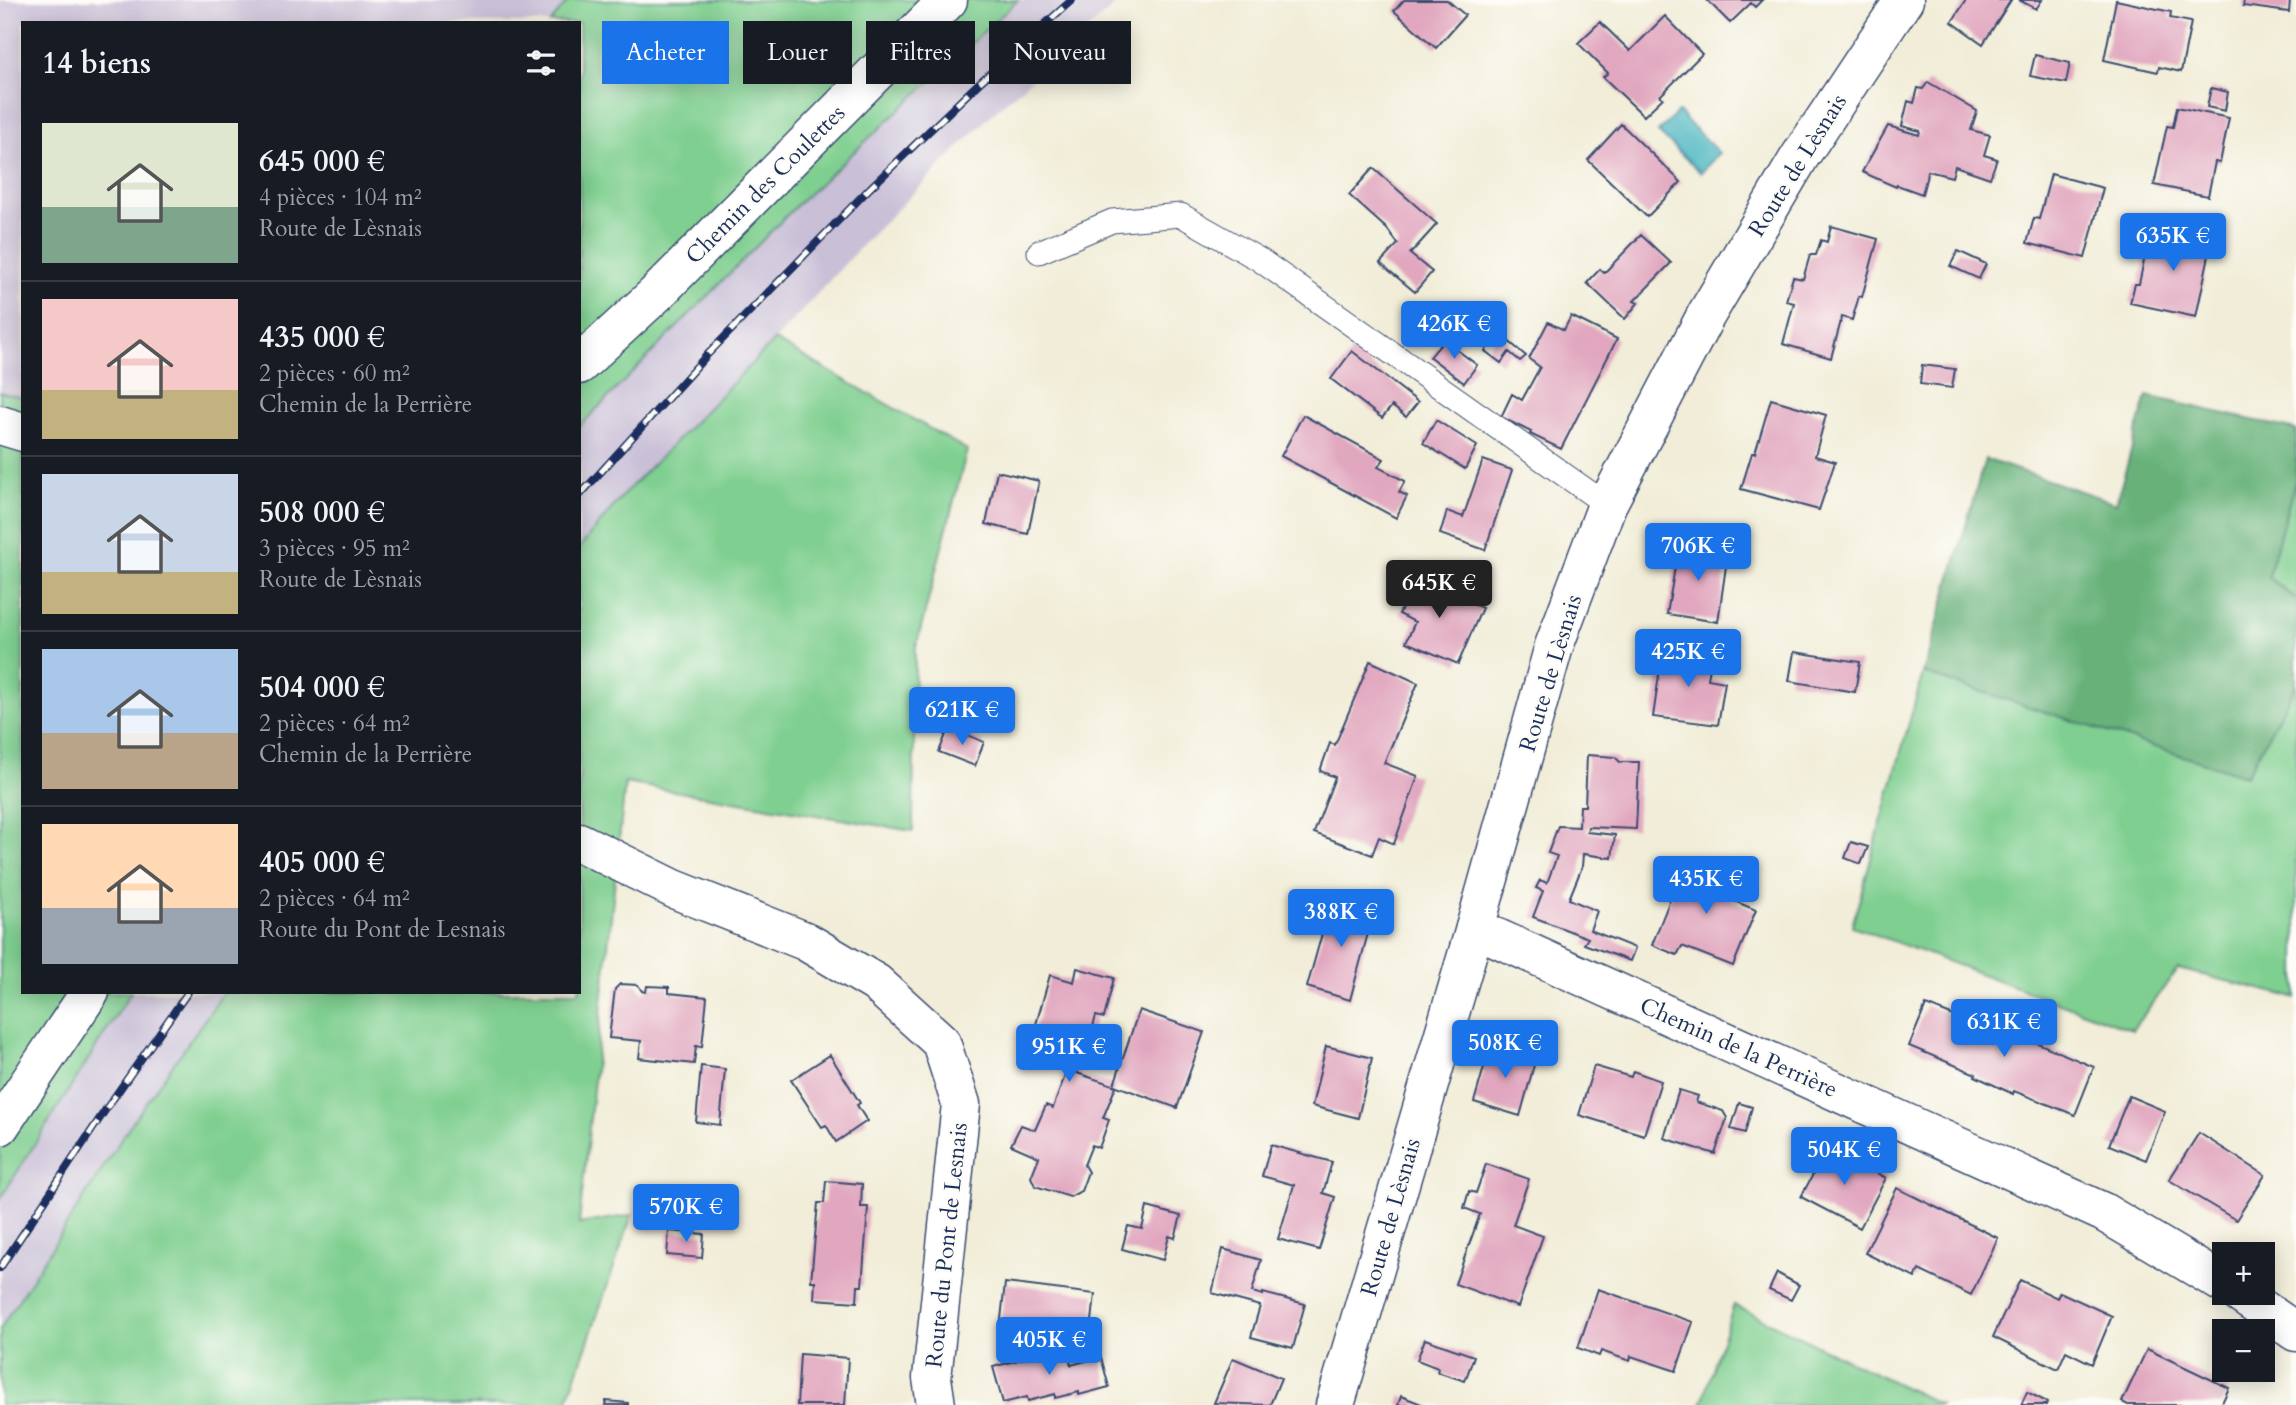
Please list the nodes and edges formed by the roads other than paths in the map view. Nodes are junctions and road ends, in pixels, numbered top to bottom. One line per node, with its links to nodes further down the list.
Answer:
1 (947, 0): 4 (street, Chemin des Coulettes)
2 (1904, 0): 7 (street, Route de Lèsnais)
3 (1039, 252): 7 (lane)
4 (581, 363)
5 (0, 425): 6 (street)
6 (21, 431)
7 (1607, 505): 9 (street, Route de Lèsnais)
8 (581, 843): 15 (street, Route du Pont de Lesnais)
9 (1475, 928): 12 (street, Chemin de la Perrière); 16 (street, Route de Lèsnais)
10 (89, 994): 11 (street)
11 (0, 1126)
12 (2212, 1277)
13 (2257, 1305): 14 (street)
14 (2296, 1332)
15 (936, 1405)
16 (1335, 1405)

